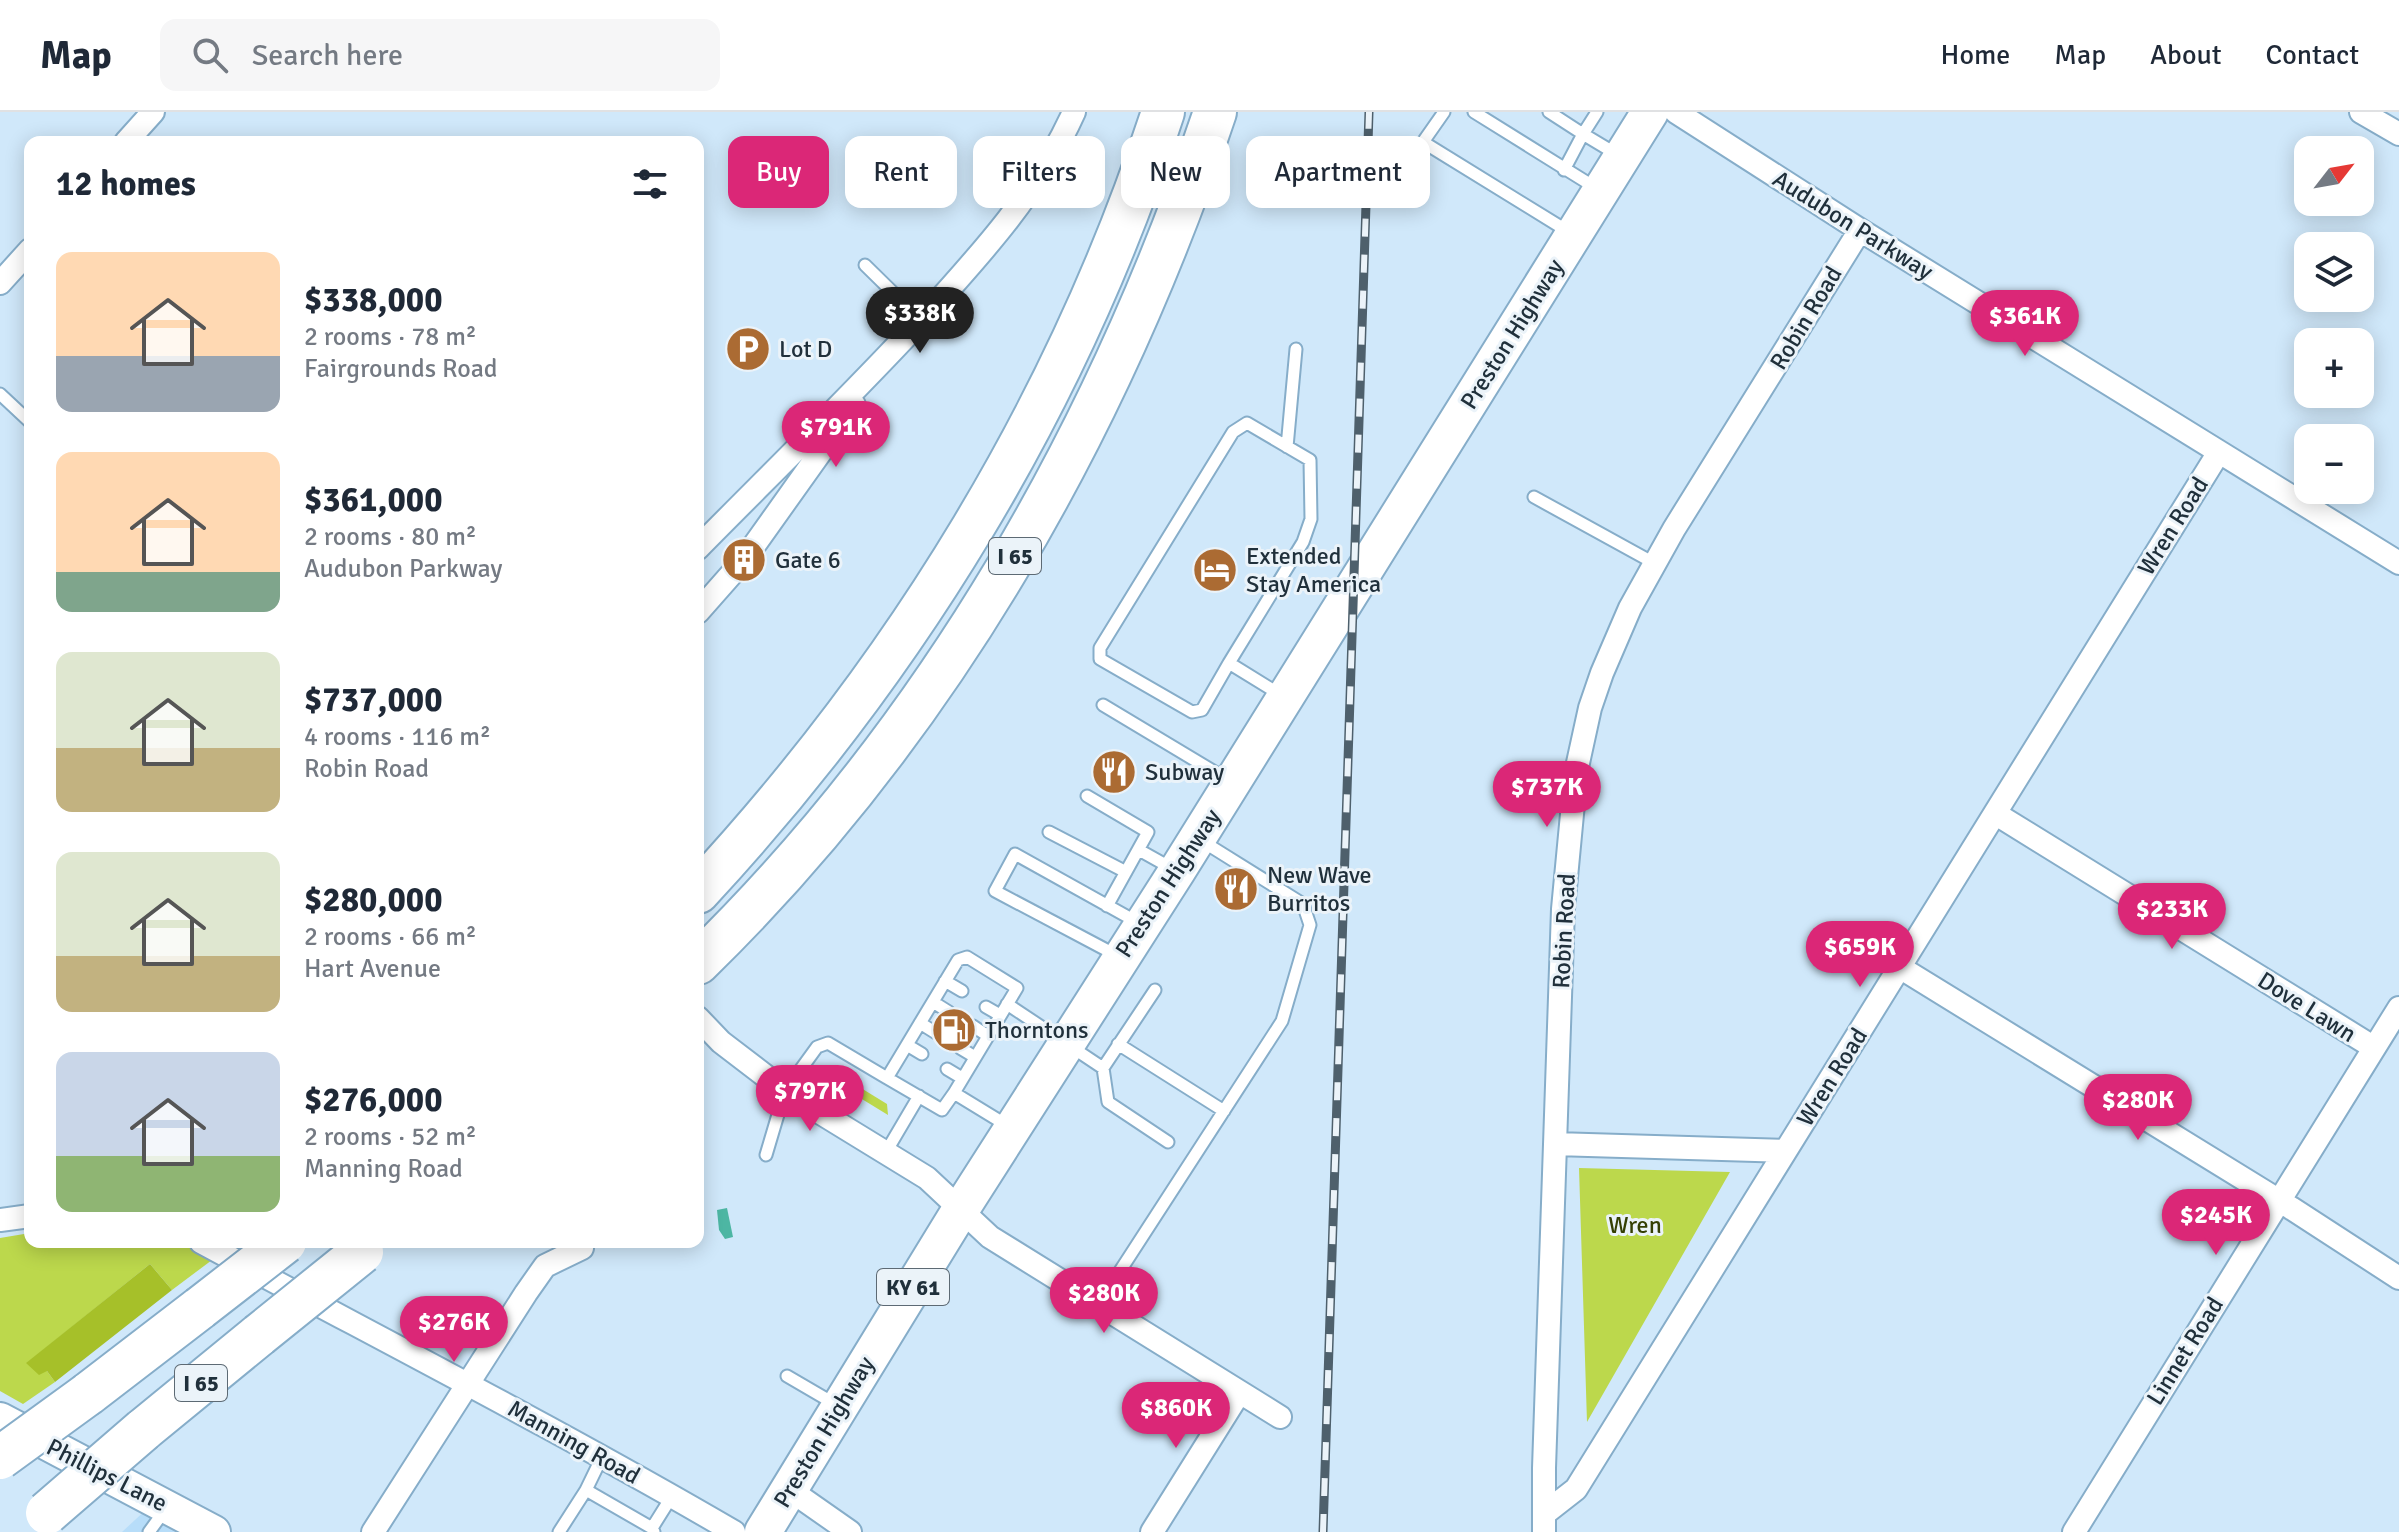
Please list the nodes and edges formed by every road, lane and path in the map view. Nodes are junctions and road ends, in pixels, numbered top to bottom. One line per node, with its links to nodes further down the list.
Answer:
1 (153, 112): 14 (street)
2 (1074, 112): 23 (street)
3 (1163, 112): 46 (highway, I 65)
4 (1215, 112): 49 (highway, I 65)
5 (1444, 112): 19 (lane)
6 (1474, 112): 16 (lane)
7 (1549, 112): 12 (lane)
8 (1597, 112): 12 (lane)
9 (1650, 112): 15 (main road, Preston Highway / KY 61)
10 (1676, 112): 18 (street, Audubon Parkway)
11 (2361, 112): 13 (street)
12 (1583, 134): 15 (lane); 16 (lane)
13 (2399, 134)
14 (131, 136)
15 (1622, 157): 17 (main road, Preston Highway / KY 61)
16 (1564, 170): 17 (lane)
17 (1601, 191): 19 (main road, Preston Highway / KY 61)
18 (1860, 230): 29 (street, Audubon Parkway); 32 (street, Robin Road)
19 (1573, 234): 36 (main road, Preston Highway / KY 61)
20 (24, 257): 22 (street)
21 (865, 265): 23 (lane)
22 (0, 283)
23 (921, 320): 25 (street)
24 (1296, 349): 28 (lane)
25 (893, 351): 31 (street); 34 (street)
26 (0, 394): 27 (lane)
27 (24, 416)
28 (1287, 447): 35 (lane); 35 (lane)
29 (2219, 452): 33 (street, Audubon Parkway); 40 (street, Wren Road)
30 (1534, 497): 32 (lane)
31 (704, 541)
32 (1654, 563): 83 (street, Robin Road)
33 (2399, 563)
34 (704, 605)
35 (1229, 663): 36 (lane)
36 (1285, 697): 38 (main road, Preston Highway / KY 61)
37 (1103, 705): 38 (lane)
38 (1232, 782): 42 (main road, Preston Highway / KY 61)
39 (1087, 796): 43 (lane)
40 (1996, 814): 51 (street, Wren Road); 69 (street, Dove Lawn)
41 (1049, 832): 45 (lane)
42 (1197, 838): 44 (main road, Preston Highway / KY 61); 80 (lane)
43 (1139, 850): 44 (lane); 45 (lane)
44 (1177, 871): 48 (main road, Preston Highway / KY 61)
45 (1126, 872): 47 (lane)
46 (704, 886)
47 (1107, 906): 48 (lane); 50 (lane)
48 (1141, 925): 50 (main road, Preston Highway / KY 61)
49 (708, 953)
50 (1120, 957): 68 (main road, Preston Highway / KY 61)
51 (1901, 968): 84 (street, Wren Road); 87 (street)
52 (945, 981): 54 (lane); 55 (lane); 56 (lane)
53 (1155, 990): 66 (lane)
54 (962, 991)
55 (933, 1002): 59 (lane); 61 (lane)
56 (1007, 1004): 60 (lane); 68 (lane)
57 (986, 1007): 60 (lane)
58 (2399, 1008): 69 (street, Linnet Road)
59 (949, 1012)
60 (1000, 1015): 65 (lane)
61 (920, 1023): 64 (lane); 67 (lane)
62 (704, 1024): 77 (street)
63 (973, 1026): 65 (lane)
64 (936, 1033)
65 (988, 1036): 72 (lane)
66 (1118, 1044): 73 (lane); 80 (lane)
67 (907, 1045): 71 (lane); 75 (lane)
68 (1065, 1045): 73 (lane); 81 (main road, Preston Highway / KY 61)
69 (2373, 1047): 87 (street, Linnet Road)
70 (960, 1048): 72 (lane)
71 (922, 1054)
72 (975, 1057): 76 (lane)
73 (1103, 1068): 82 (lane)
74 (947, 1069): 76 (lane)
75 (887, 1078): 77 (lane); 79 (lane)
76 (962, 1078): 78 (lane)
77 (785, 1091): 85 (street); 86 (lane)
78 (954, 1093): 79 (lane); 81 (lane)
79 (919, 1096): 85 (lane)
80 (1224, 1111): 96 (lane)
81 (1012, 1128): 88 (main road, Preston Highway / KY 61)
82 (1168, 1142)
83 (1555, 1144): 84 (street); 110 (street, Robin Road)
84 (1785, 1151): 110 (street, Wren Road)
85 (886, 1152): 88 (street)
86 (766, 1155)
87 (2279, 1201): 95 (street); 120 (street, Linnet Road)
88 (961, 1209): 96 (street); 100 (main road, Preston Highway / KY 61)
89 (24, 1217): 90 (street)
90 (0, 1220)
91 (212, 1248): 98 (street, Manning Road)
92 (277, 1248): 104 (highway, I 65, bridge)
93 (367, 1248): 109 (highway, I 65, bridge)
94 (582, 1248): 98 (street)
95 (2399, 1278)
96 (1098, 1305): 99 (street)
97 (787, 1376): 100 (lane)
98 (469, 1383): 103 (street, Manning Road); 114 (street)
99 (1239, 1393): 101 (street); 119 (street)
100 (840, 1407): 106 (main road, Preston Highway / KY 61)
101 (1280, 1417)
102 (0, 1419): 108 (main road, Phillips Lane)
103 (602, 1457): 105 (lane); 107 (street, Manning Road)
104 (0, 1458)
105 (586, 1490): 111 (lane); 115 (lane)
106 (790, 1490): 117 (main road, Preston Highway / KY 61); 118 (street)
107 (672, 1496): 111 (lane); 116 (street, Manning Road)
108 (167, 1506): 112 (lane); 113 (main road, Phillips Lane)
109 (37, 1522)
110 (1544, 1523)
111 (653, 1530)
112 (149, 1532)
113 (214, 1532)
114 (373, 1532)
115 (559, 1532)
116 (734, 1532)
117 (763, 1532)
118 (850, 1532)
119 (1152, 1532)
120 (2074, 1532)

